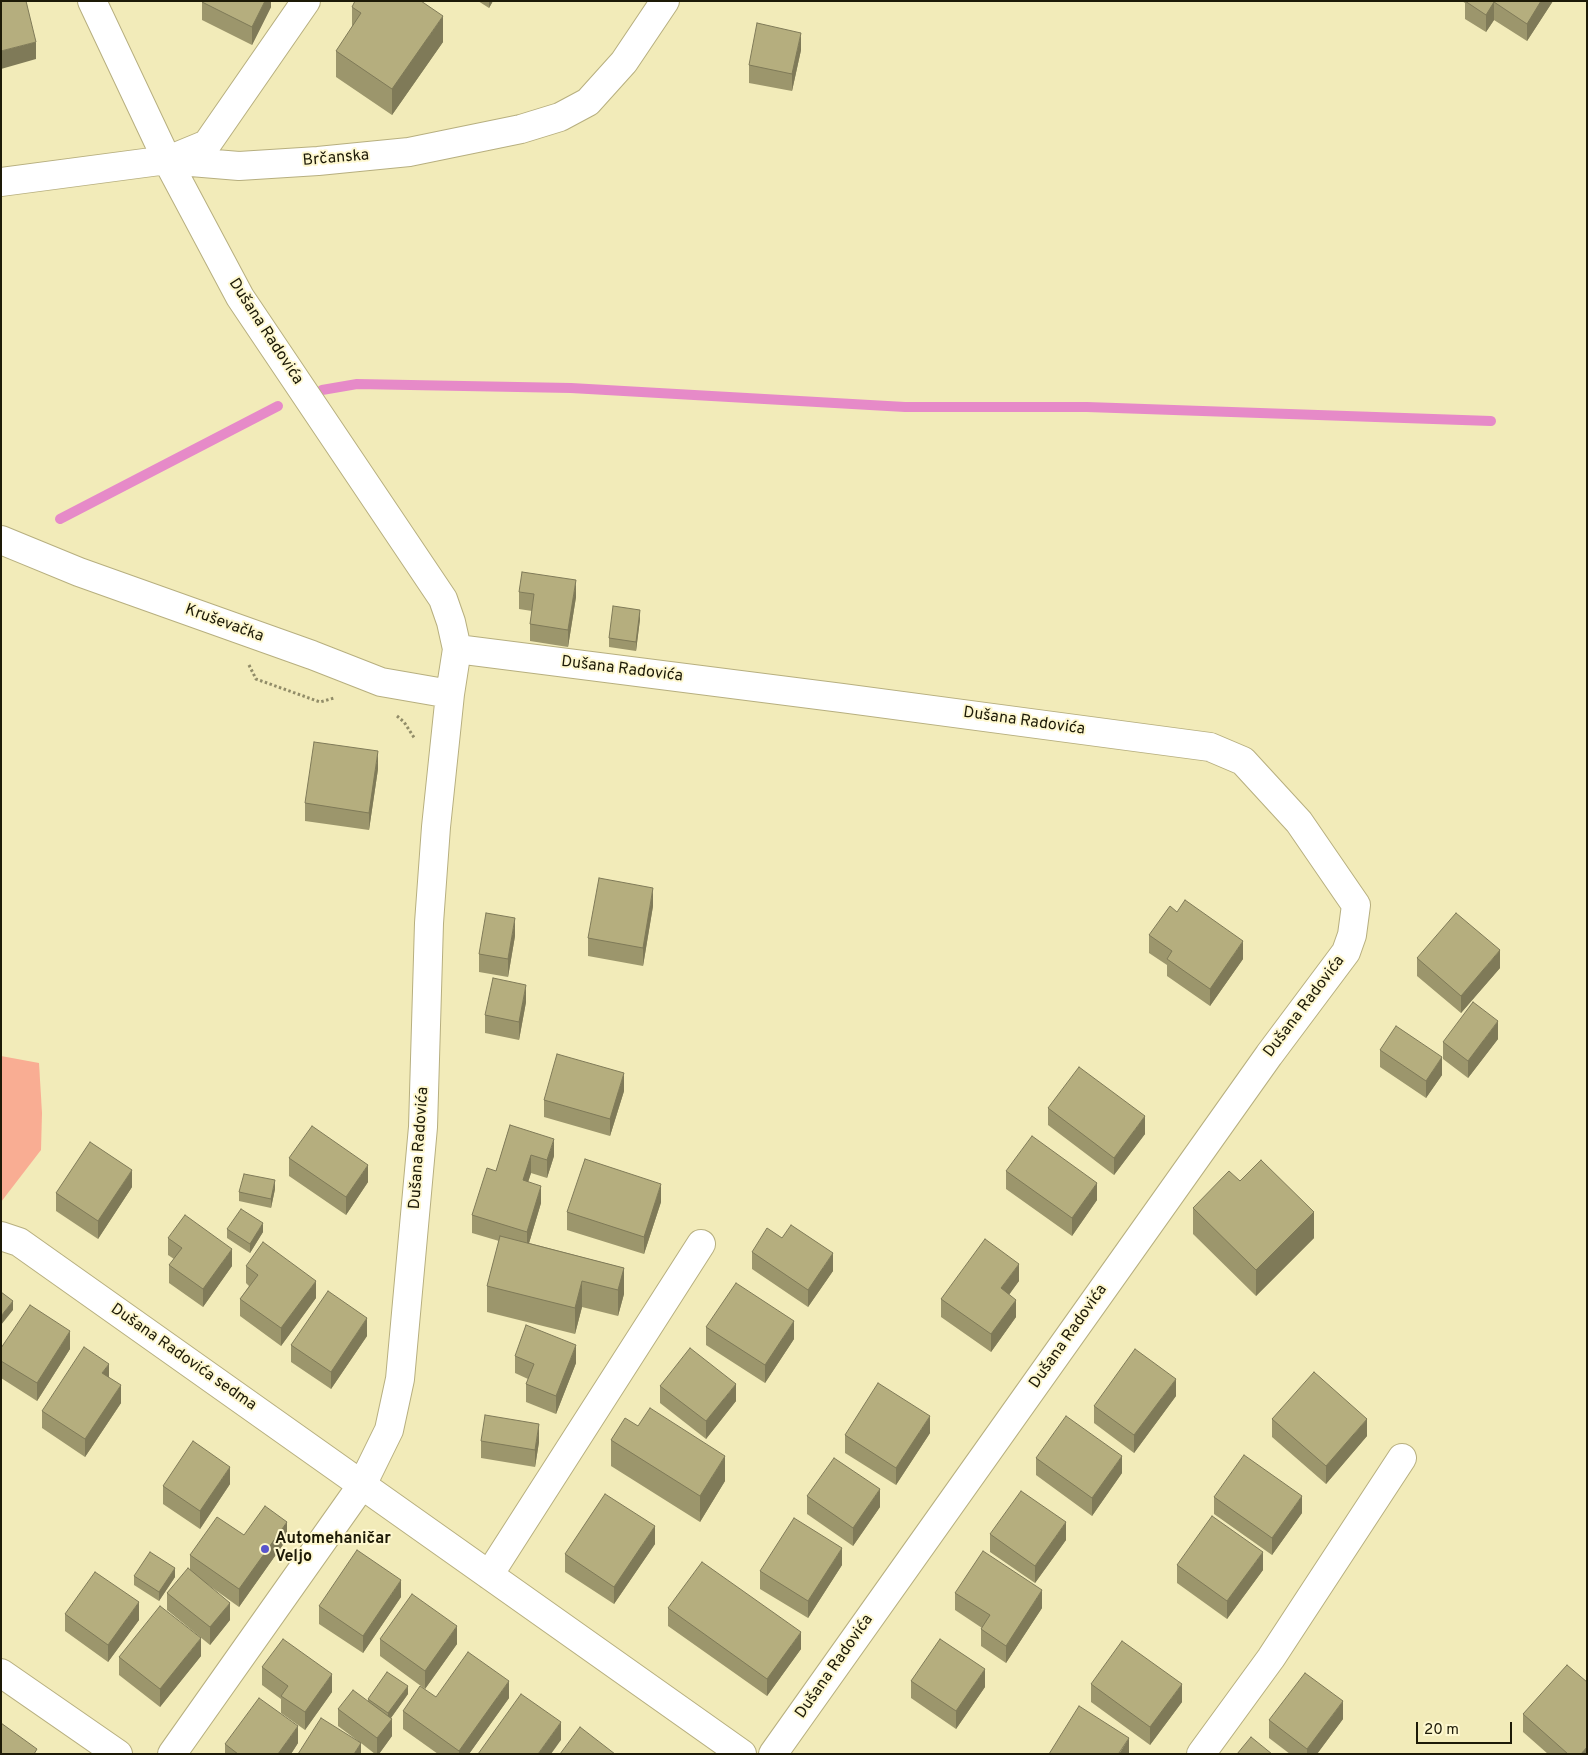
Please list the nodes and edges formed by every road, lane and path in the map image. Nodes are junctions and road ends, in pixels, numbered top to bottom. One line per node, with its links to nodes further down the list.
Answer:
1 (92, 1): 4 (street, Dušana Radovića)
2 (306, 1): 4 (street)
3 (665, 1): 4 (street, Brčanska)
4 (167, 160): 5 (street); 7 (street, Dušana Radovića)
5 (1, 182)
6 (1, 540): 9 (street, Kruševačka)
7 (457, 649): 9 (street, Dušana Radovića); 22 (street, Dušana Radovića)
8 (245, 661): 10 (path)
9 (450, 694): 16 (street, Dušana Radovića)
10 (341, 696)
11 (390, 710): 12 (path)
12 (416, 741)
13 (1, 1236): 16 (street, Dušana Radovića sedma)
14 (701, 1244): 17 (street)
15 (1402, 1458): 23 (street)
16 (362, 1485): 17 (street); 20 (street, Dušana Radovića)
17 (489, 1575): 21 (street)
18 (1, 1674): 19 (street)
19 (118, 1754)
20 (172, 1754)
21 (742, 1754)
22 (774, 1754)
23 (1201, 1754)

